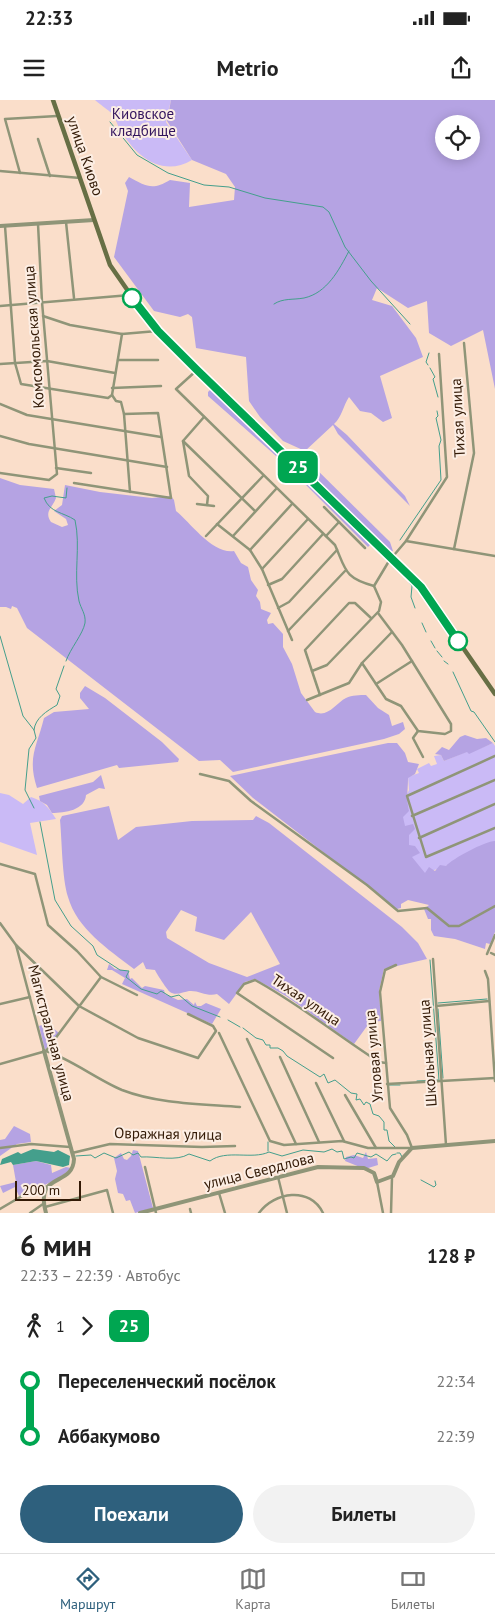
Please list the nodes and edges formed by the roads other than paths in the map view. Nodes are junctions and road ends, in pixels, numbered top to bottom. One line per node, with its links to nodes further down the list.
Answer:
1 (54, 100): 2 (main road, улица Киово)
2 (59, 116): 5 (street); 7 (main road, улица Киово)
3 (38, 139): 6 (street)
4 (0, 171): 5 (street)
5 (20, 173): 6 (street)
6 (51, 176): 7 (street)
7 (80, 178): 8 (main road, улица Киово)
8 (94, 220): 9 (street); 12 (main road, улица Киово)
9 (66, 222): 10 (street); 13 (street)
10 (38, 224): 11 (street); 14 (street, Комсомольская улица)
11 (2, 226): 15 (street)
12 (130, 295): 13 (street); 18 (main road, улица Киово)
13 (74, 298): 14 (street)
14 (42, 302): 15 (street); 17 (street, Комсомольская улица)
15 (11, 305): 16 (street); 25 (street)
16 (0, 306)
17 (43, 316): 19 (street); 24 (street, Комсомольская улица)
18 (158, 331): 19 (street); 27 (main road, улица Киово)
19 (122, 334): 22 (street)
20 (464, 343): 68 (street, Тихая улица)
21 (439, 354): 64 (street)
22 (118, 360): 23 (street); 28 (street)
23 (158, 360)
24 (47, 361): 25 (street); 28 (street); 31 (street, Комсомольская улица)
25 (16, 363): 26 (street); 31 (street)
26 (0, 364)
27 (197, 370): 35 (street); 70 (main road, улица Киово)
28 (115, 373): 30 (street)
29 (161, 386): 30 (street)
30 (112, 388): 32 (street)
31 (50, 389): 32 (street); 36 (street, Комсомольская улица)
32 (110, 396): 34 (street)
33 (0, 404): 36 (street)
34 (124, 414): 37 (street); 39 (street)
35 (204, 417): 40 (street); 47 (street)
36 (52, 420): 37 (street); 41 (street, Комсомольская улица)
37 (125, 431): 39 (street); 42 (street)
38 (0, 436): 41 (street)
39 (161, 437): 43 (street)
40 (183, 441): 51 (street); 54 (street)
41 (54, 448): 42 (street); 44 (street, Комсомольская улица)
42 (128, 461): 43 (street); 50 (street)
43 (166, 467): 50 (street)
44 (56, 468): 45 (street); 46 (street)
45 (0, 473)
46 (91, 473)
47 (263, 476): 49 (street); 51 (street)
48 (74, 483): 50 (street)
49 (276, 489): 53 (street); 57 (street)
50 (130, 493)
51 (242, 498): 57 (street); 60 (street)
52 (197, 504): 54 (street)
53 (292, 504): 58 (street); 66 (street)
54 (207, 505): 55 (street)
55 (214, 506)
56 (324, 507): 59 (street)
57 (255, 512): 63 (street)
58 (308, 519): 61 (street); 71 (street)
59 (339, 522): 61 (street); 65 (street)
60 (217, 524): 62 (street); 63 (street)
61 (324, 535): 67 (street); 73 (street)
62 (206, 536)
63 (232, 536): 66 (street)
64 (406, 541): 68 (street); 70 (street)
65 (365, 548)
66 (250, 550): 71 (street)
67 (337, 550): 72 (street); 75 (street)
68 (454, 550): 69 (street)
69 (495, 556)
70 (391, 558): 74 (street); 86 (main road, улица Киово)
71 (262, 569): 73 (street)
72 (345, 571): 74 (street); 78 (street)
73 (268, 586): 75 (street)
74 (374, 586): 76 (street)
75 (278, 608): 78 (street)
76 (378, 613): 77 (street); 79 (street)
77 (371, 618): 83 (street); 83 (street)
78 (288, 631): 80 (street)
79 (392, 632): 81 (street); 82 (street)
80 (292, 640)
81 (412, 661): 84 (street); 88 (street)
82 (362, 663): 84 (street); 85 (street)
83 (312, 671): 85 (street)
84 (376, 684): 88 (street)
85 (320, 694): 87 (street)
86 (495, 694)
87 (307, 700)
88 (418, 731): 90 (street)
89 (495, 756): 94 (street)
90 (423, 757)
91 (200, 774): 98 (street)
92 (495, 780): 94 (street)
93 (495, 804): 96 (street)
94 (412, 816): 96 (street)
95 (495, 828): 96 (street)
96 (419, 838)
97 (0, 864): 106 (street)
98 (495, 906)
99 (0, 923): 101 (street, Магистральная улица)
100 (495, 935): 102 (street)
101 (16, 945): 108 (street, Магистральная улица); 111 (street)
102 (495, 955)
103 (433, 959): 112 (street, Школьная улица)
104 (396, 964): 119 (street, Угловая улица)
105 (485, 971): 109 (street)
106 (101, 977): 107 (street); 111 (street)
107 (137, 995)
108 (30, 997): 110 (street); 116 (street, Магистральная улица)
109 (489, 1002): 112 (street); 121 (street)
110 (0, 1004)
111 (78, 1006): 113 (street); 116 (street)
112 (436, 1006): 122 (street, Школьная улица)
113 (188, 1014)
114 (219, 1033): 131 (street)
115 (247, 1039): 131 (street)
116 (45, 1052): 120 (street); 127 (street); 134 (street, Магистральная улица)
117 (280, 1057): 130 (street)
118 (333, 1058): 119 (street, Тихая улица)
119 (386, 1063): 125 (street, Угловая улица)
120 (0, 1064)
121 (495, 1078): 122 (street); 123 (street)
122 (441, 1081): 125 (street); 132 (street, Школьная улица)
123 (495, 1081)
124 (316, 1084): 128 (street)
125 (387, 1084): 137 (street, Угловая улица)
126 (345, 1095): 136 (street)
127 (240, 1107)
128 (344, 1141): 130 (street); 136 (street)
129 (495, 1141): 132 (street)
130 (320, 1142): 131 (street)
131 (296, 1144)
132 (446, 1145): 137 (street)
133 (236, 1146): 138 (street, Овражная улица)
134 (70, 1147): 135 (street); 138 (street, Магистральная улица)
135 (0, 1148)
136 (376, 1148): 137 (street)
137 (412, 1148): 140 (street)
138 (72, 1153): 143 (street)
139 (145, 1167): 148 (street)
140 (392, 1176): 142 (street); 158 (street)
141 (278, 1177): 142 (street, улица Свердлова); 144 (street, улица Свердлова); 145 (street)
142 (377, 1182): 157 (street)
143 (47, 1187): 146 (street); 147 (street)
144 (219, 1193): 148 (street, улица Свердлова); 153 (street)
145 (283, 1195): 154 (street); 155 (street); 156 (street)
146 (44, 1206): 149 (street); 150 (street); 151 (street)
147 (0, 1209)
148 (156, 1211): 152 (street, улица Свердлова)
149 (30, 1213)
150 (46, 1213)
151 (113, 1213)
152 (140, 1213)
153 (224, 1213)
154 (259, 1213)
155 (287, 1213)
156 (324, 1213)
157 (384, 1213)
158 (392, 1213)

